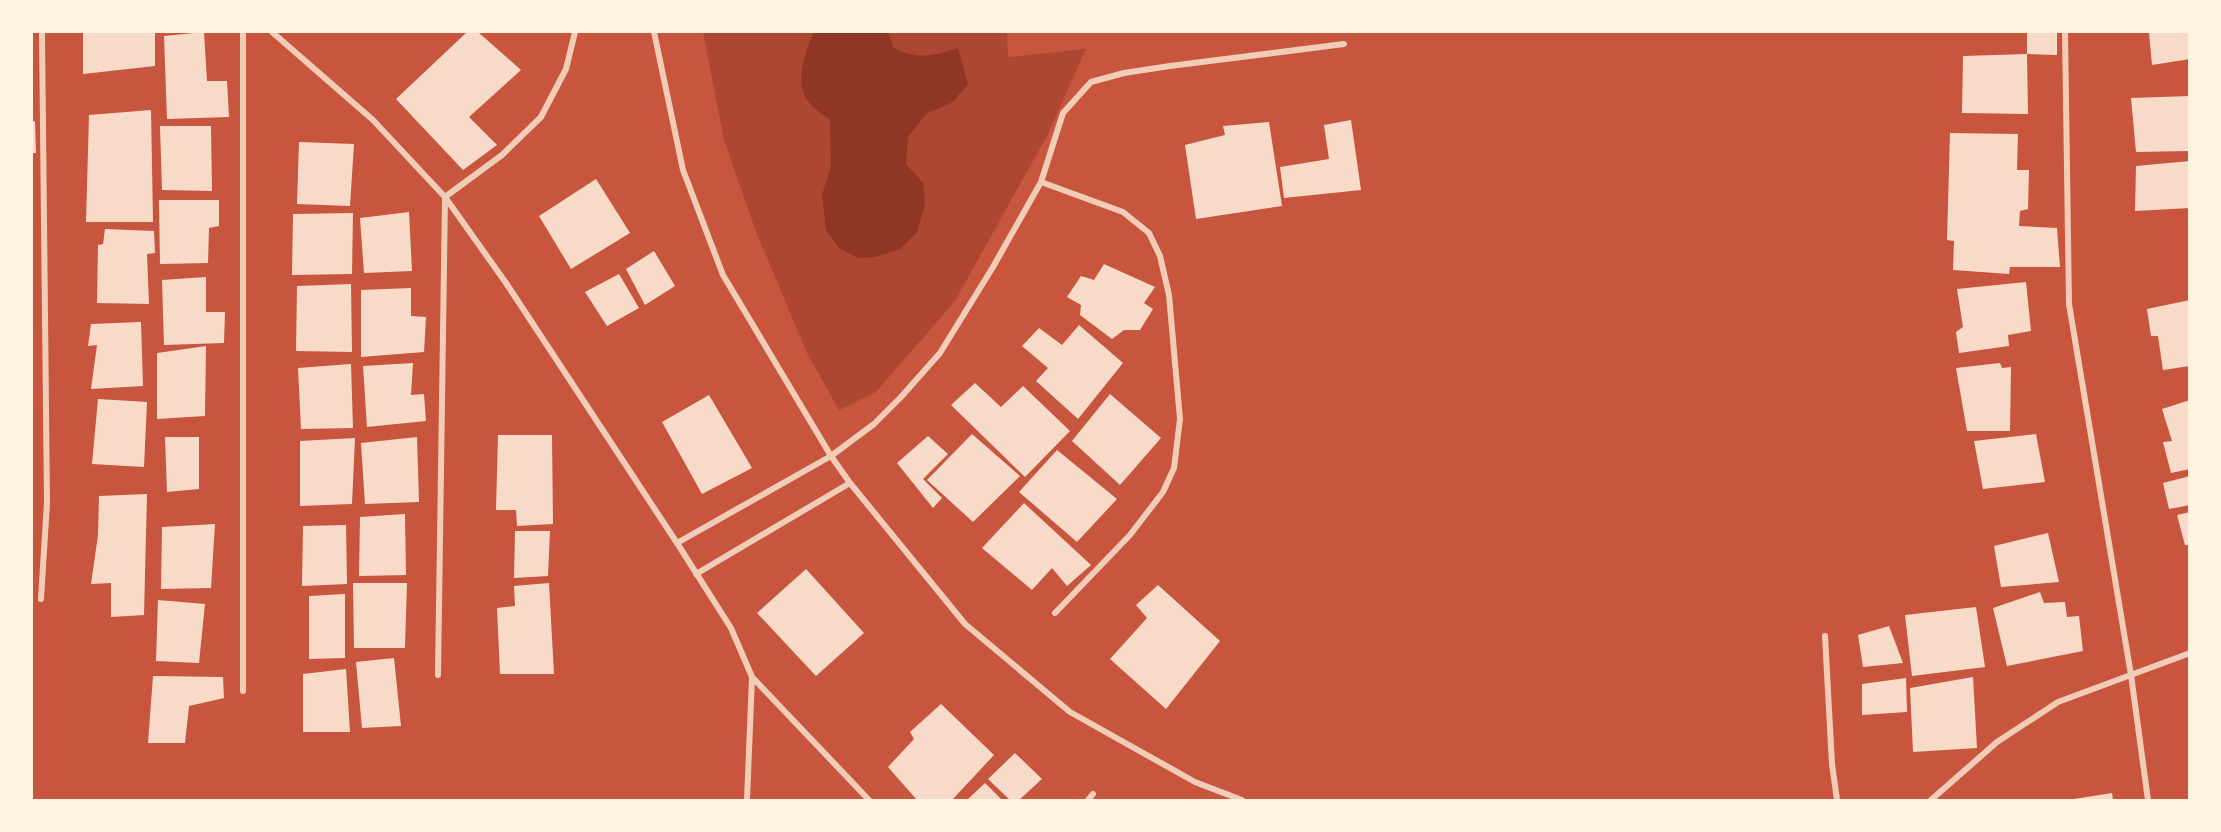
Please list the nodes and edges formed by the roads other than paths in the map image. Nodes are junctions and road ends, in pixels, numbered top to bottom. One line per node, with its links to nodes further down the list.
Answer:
1 (42, 32): 14 (street)
2 (243, 32): 21 (street)
3 (274, 32): 9 (street)
4 (575, 32): 9 (street)
5 (654, 32): 10 (street)
6 (2065, 32): 19 (street)
7 (1344, 44): 8 (street)
8 (1041, 182): 10 (street); 15 (street)
9 (445, 197): 12 (street); 18 (street)
10 (831, 456): 11 (street); 12 (street)
11 (850, 483): 13 (street); 26 (street)
12 (677, 543): 13 (street)
13 (696, 574): 20 (street)
14 (41, 599)
15 (1055, 613)
16 (1825, 636): 27 (street)
17 (2190, 653): 19 (street)
18 (438, 675)
19 (2131, 675): 28 (street); 29 (street)
20 (752, 677): 23 (street); 24 (street)
21 (243, 691)
22 (1093, 794): 25 (street)
23 (747, 801)
24 (869, 801)
25 (1088, 801)
26 (1242, 801)
27 (1837, 801)
28 (1931, 801)
29 (2148, 801)

